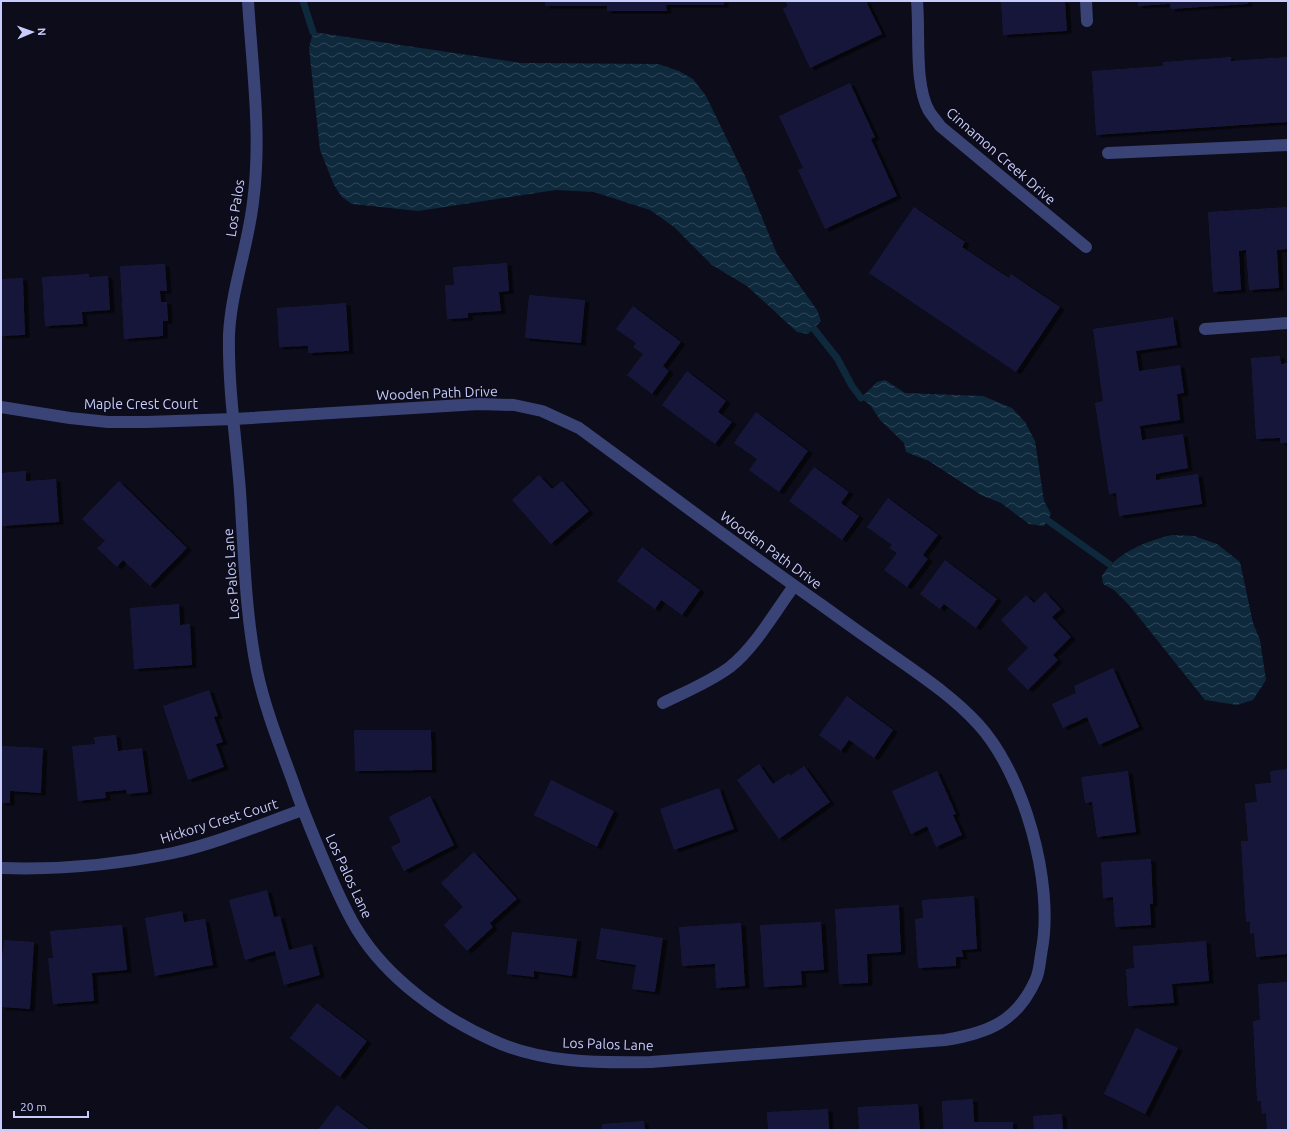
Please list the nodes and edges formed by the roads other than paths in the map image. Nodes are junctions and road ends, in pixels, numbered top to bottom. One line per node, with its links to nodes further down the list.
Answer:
1 (248, 1): 11 (street, Los Palos)
2 (918, 1): 7 (street, Cinnamon Creek Drive)
3 (1086, 1): 4 (street)
4 (1087, 21)
5 (1288, 145): 6 (street)
6 (1108, 153)
7 (1086, 247)
8 (1288, 323): 9 (street)
9 (1205, 330)
10 (1, 407): 11 (street, Maple Crest Court)
11 (234, 419): 12 (street, Wooden Path Drive); 14 (street, Los Palos Lane)
12 (794, 586): 13 (street); 16 (street, Wooden Path Drive)
13 (663, 703)
14 (302, 810): 15 (street, Hickory Crest Court); 16 (street, Los Palos Lane)
15 (1, 868)
16 (1018, 1009)

